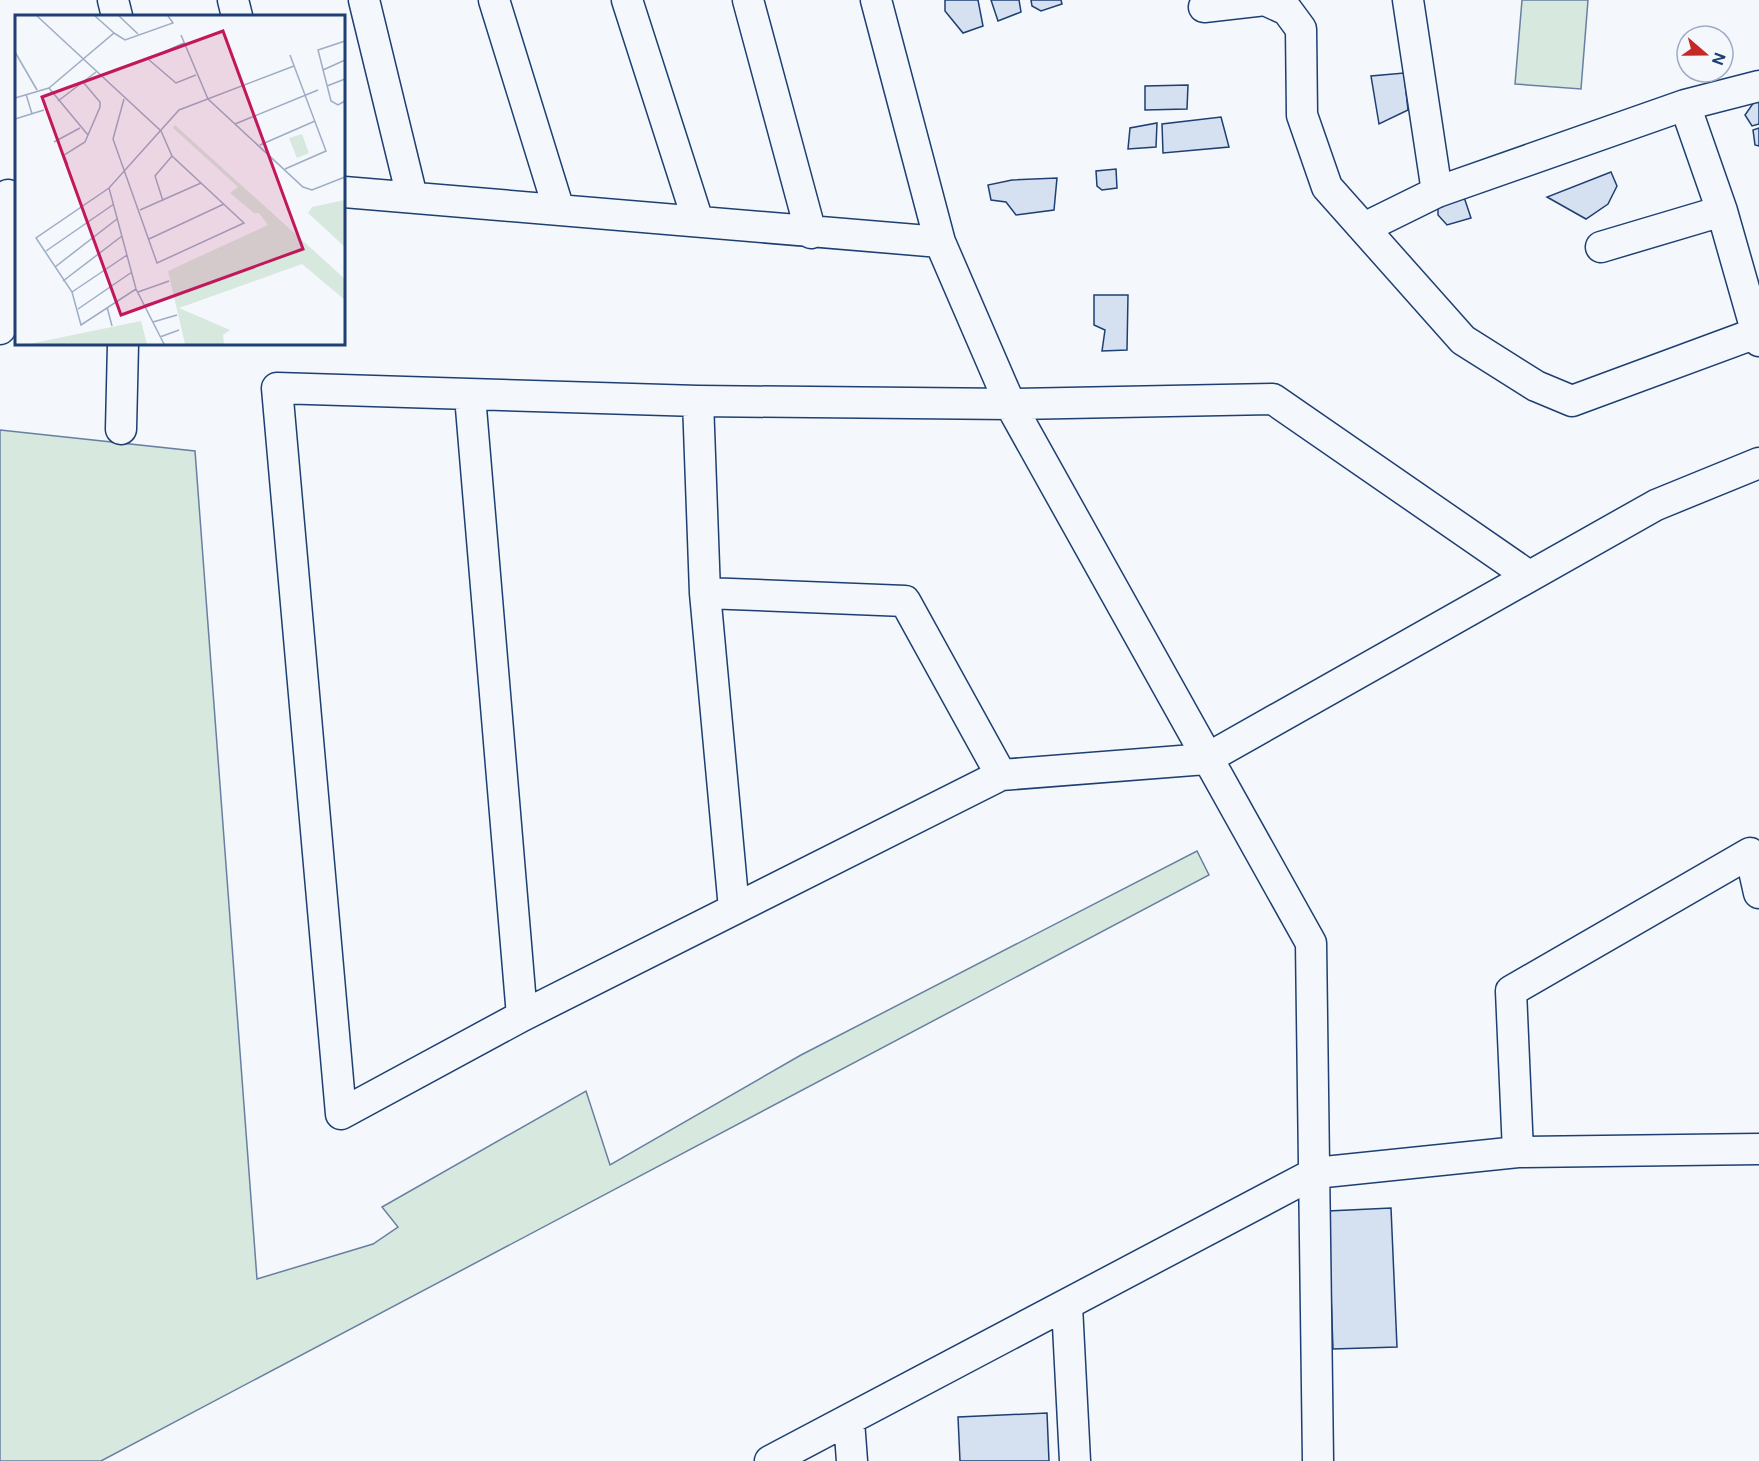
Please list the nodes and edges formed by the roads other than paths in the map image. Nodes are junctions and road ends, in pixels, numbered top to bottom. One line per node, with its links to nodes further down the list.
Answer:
1 (113, 0): 10 (street)
2 (232, 0): 11 (street)
3 (364, 0): 17 (street)
4 (494, 0): 18 (street)
5 (627, 0): 20 (street)
6 (748, 0): 22 (street)
7 (876, 0): 23 (street)
8 (1408, 0): 15 (street)
9 (1204, 7): 21 (street)
10 (117, 15)
11 (237, 15)
12 (1759, 86): 13 (street)
13 (1685, 105): 15 (street); 19 (street)
14 (345, 192): 17 (street)
15 (1437, 192): 21 (street)
16 (8, 195): 25 (street)
17 (412, 198): 18 (street)
18 (559, 210): 20 (street)
19 (1722, 211): 24 (street); 26 (street)
20 (698, 221): 22 (street)
21 (1364, 228): 26 (street)
22 (811, 233): 23 (street)
23 (940, 242): 30 (street)
24 (1601, 247)
25 (0, 329)
26 (1757, 337)
27 (123, 345): 31 (street)
28 (470, 396): 29 (street); 39 (street); 39 (street)
29 (698, 401): 30 (street); 34 (street)
30 (1010, 404): 33 (street); 35 (street)
31 (121, 429)
32 (1759, 463): 33 (street)
33 (1529, 576): 35 (street)
34 (705, 593): 36 (street); 38 (street)
35 (1206, 759): 36 (street); 42 (street)
36 (1001, 775): 38 (street)
37 (1759, 893): 41 (street)
38 (734, 909): 39 (street)
39 (522, 1016)
40 (1759, 1149): 41 (street)
41 (1518, 1152): 42 (street)
42 (1315, 1173): 43 (street); 48 (street)
43 (1067, 1306): 44 (street); 47 (street)
44 (849, 1421): 45 (street); 46 (street)
45 (770, 1461)
46 (852, 1461)
47 (1075, 1461)
48 (1318, 1461)

